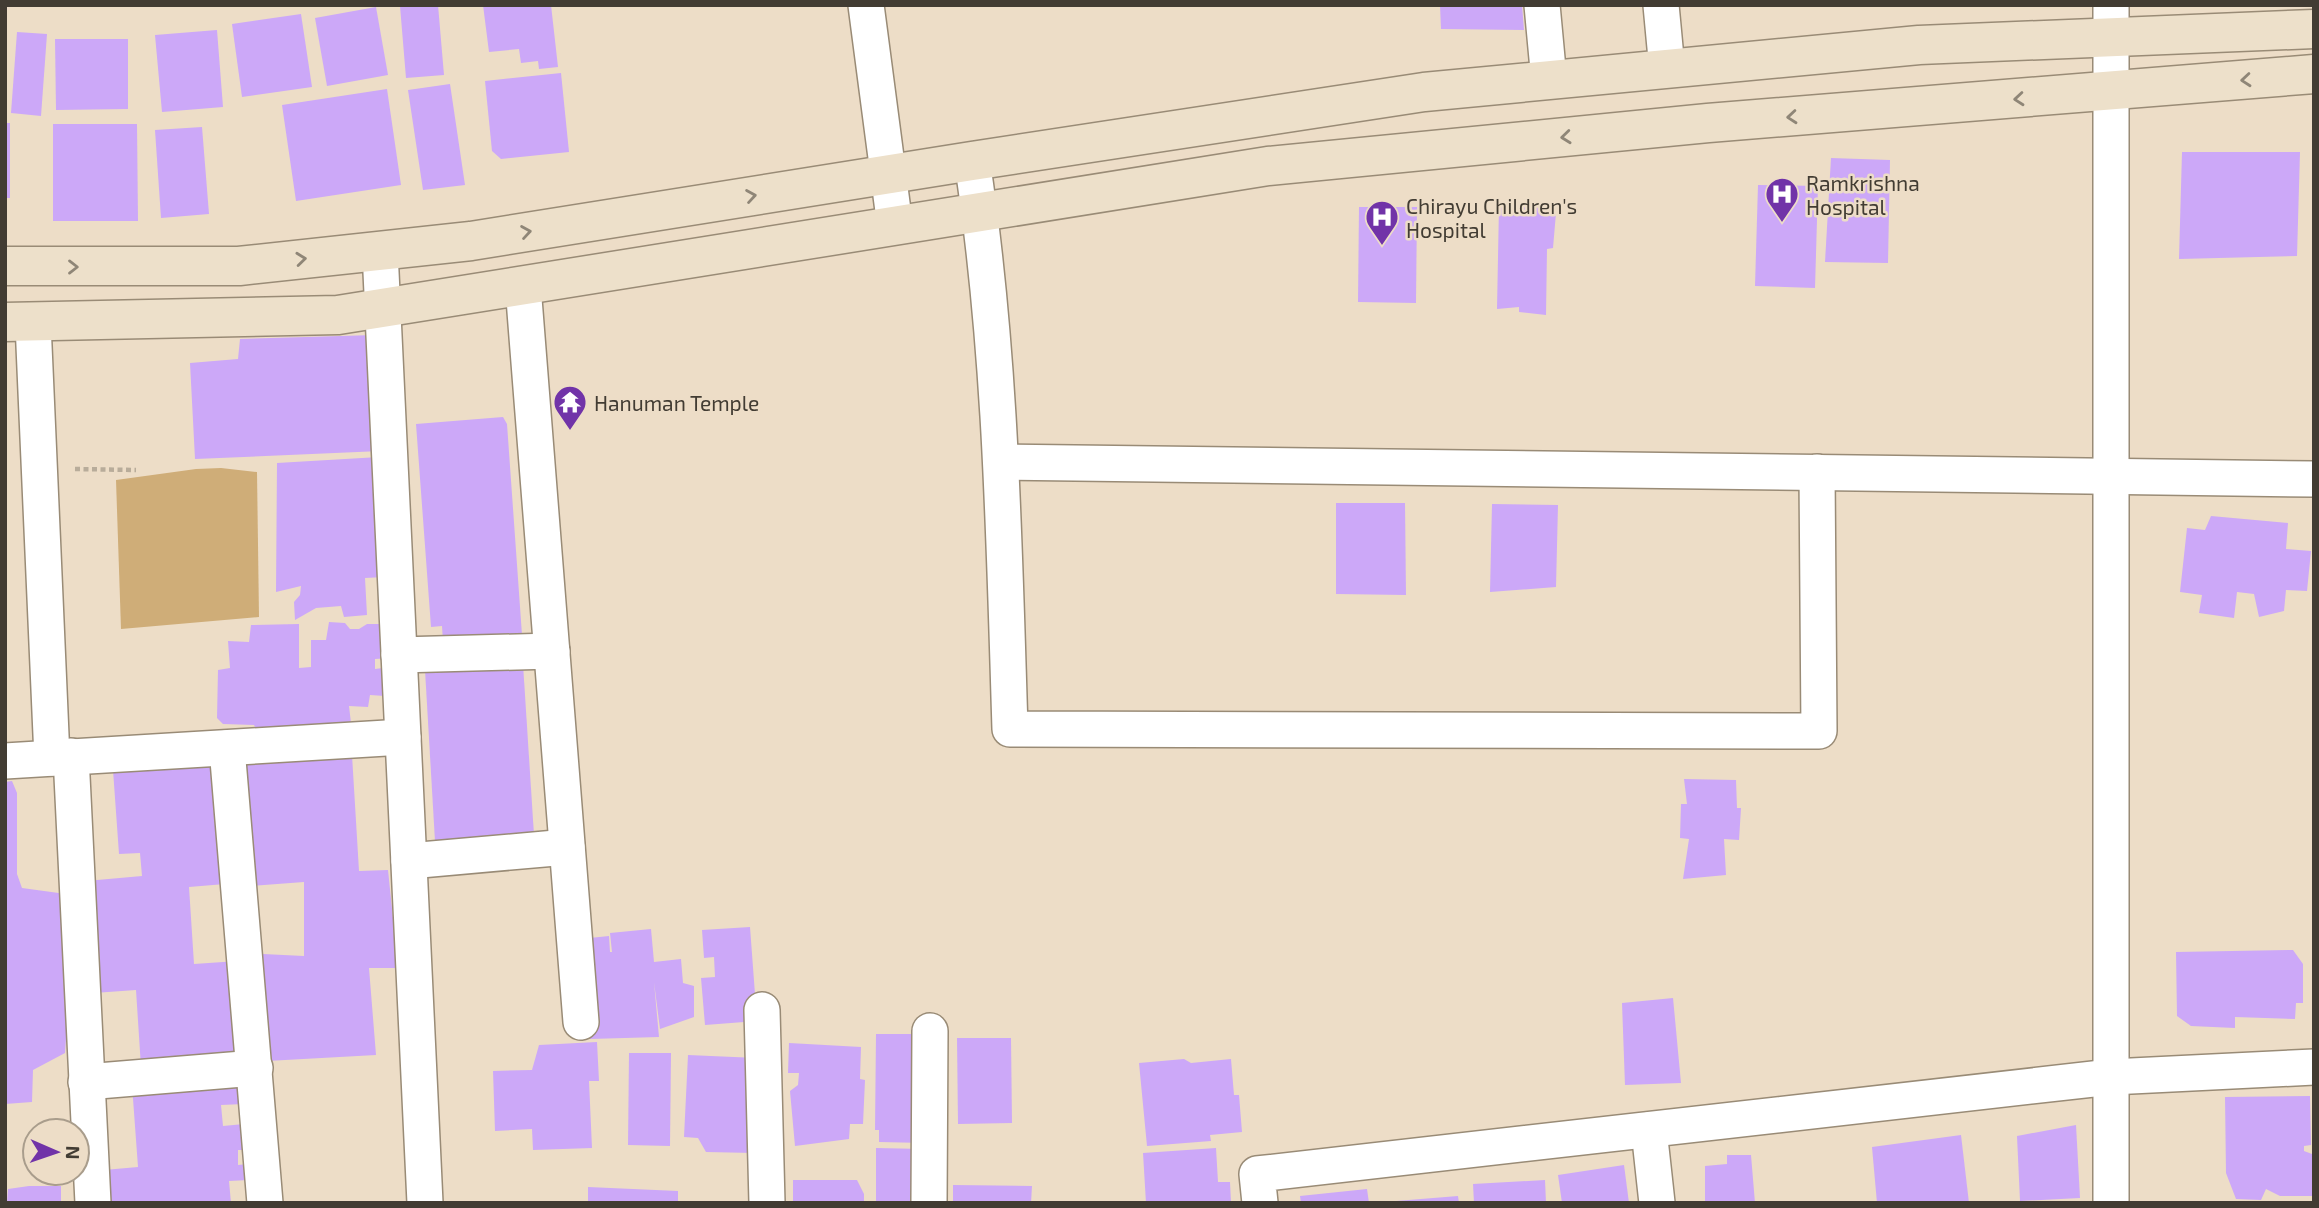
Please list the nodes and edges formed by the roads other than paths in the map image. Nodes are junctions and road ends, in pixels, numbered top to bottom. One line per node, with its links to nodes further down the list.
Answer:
1 (866, 5): 11 (street)
2 (1542, 5): 8 (street)
3 (1661, 5): 6 (street)
4 (2111, 21): 5 (street); 6 (street); 9 (street)
5 (2314, 29)
6 (1667, 69): 8 (street)
7 (2314, 74): 9 (street, one-way to 9)
8 (1549, 80): 10 (street)
9 (2111, 91): 12 (street, one-way to 12); 21 (street)
10 (972, 161): 11 (street); 12 (street)
11 (889, 174): 13 (street); 14 (street, one-way to 11)
12 (980, 212): 13 (street); 19 (street)
13 (895, 226): 16 (street)
14 (380, 251): 15 (street, one-way to 14); 17 (street)
15 (5, 266)
16 (523, 286): 17 (street); 23 (street)
17 (383, 308): 18 (street); 24 (street)
18 (19, 322): 27 (street)
19 (1002, 462): 20 (street); 20 (street)
20 (1817, 472): 21 (street)
21 (2111, 476): 22 (street); 36 (street)
22 (2314, 479)
23 (552, 650): 24 (street); 29 (street)
24 (399, 655): 25 (street)
25 (403, 737): 26 (street); 30 (street)
26 (228, 748): 27 (street); 34 (street)
27 (62, 757): 28 (street); 37 (street)
28 (5, 761)
29 (567, 848): 30 (street); 32 (street)
30 (409, 861): 41 (street)
31 (762, 1010): 42 (street)
32 (581, 1022)
33 (930, 1031): 43 (street)
34 (255, 1068): 37 (street); 40 (street)
35 (2314, 1068): 36 (street)
36 (2111, 1077): 38 (street); 46 (street)
37 (86, 1083): 39 (street)
38 (1649, 1130): 44 (street); 45 (street)
39 (93, 1203)
40 (265, 1203)
41 (425, 1203)
42 (767, 1203)
43 (929, 1203)
44 (1259, 1203)
45 (1657, 1203)
46 (2111, 1203)

